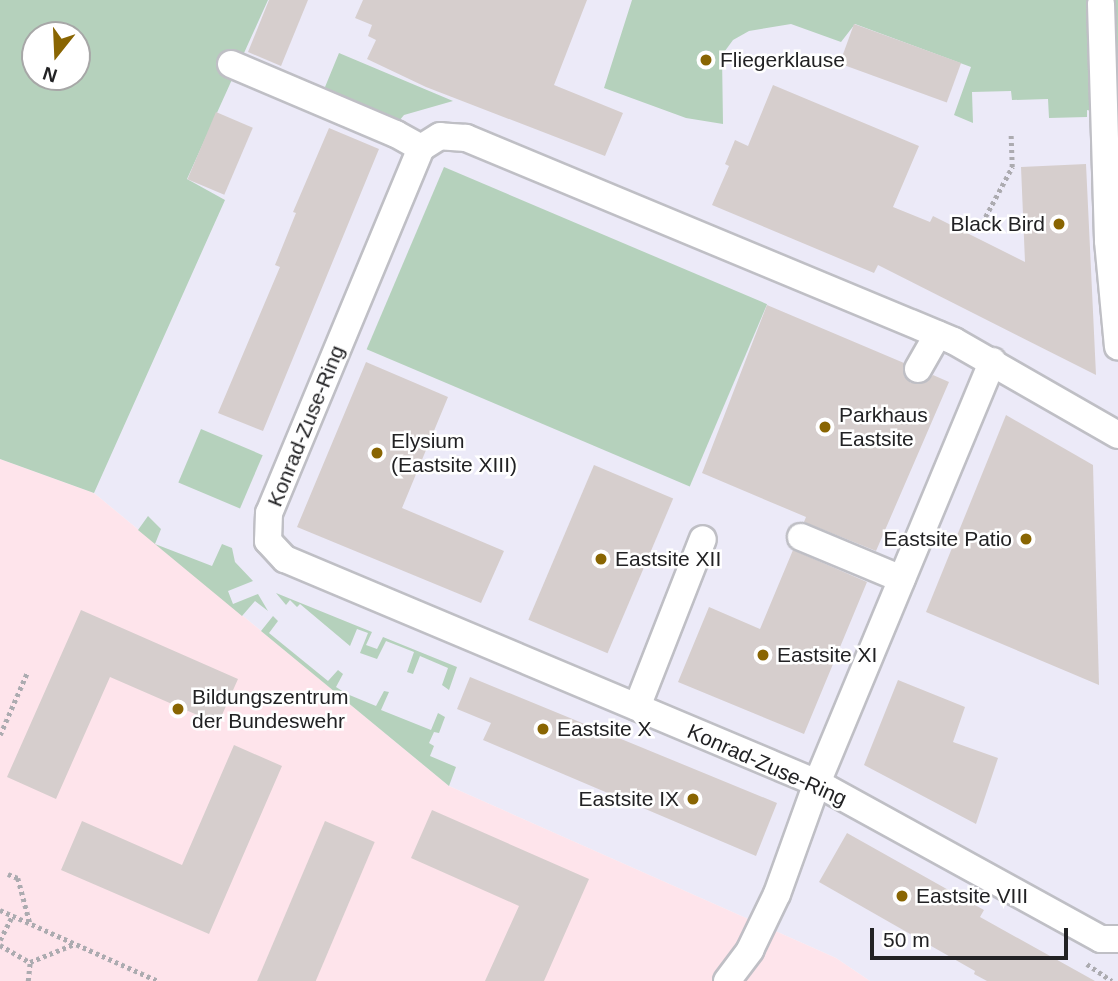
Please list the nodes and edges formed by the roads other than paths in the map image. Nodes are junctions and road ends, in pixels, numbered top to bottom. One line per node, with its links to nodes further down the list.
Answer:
1 (1101, 4): 5 (street)
2 (231, 64): 3 (street)
3 (421, 148): 4 (street); 12 (street, Konrad-Zuse-Ring)
4 (938, 334): 6 (street); 7 (street)
5 (1118, 347)
6 (993, 361): 8 (street); 11 (street)
7 (918, 369)
8 (1118, 435)
9 (802, 537): 11 (street)
10 (704, 540): 12 (street)
11 (902, 579): 13 (street)
12 (637, 707): 13 (street, Konrad-Zuse-Ring)
13 (817, 783): 14 (street, Konrad-Zuse-Ring); 15 (street)
14 (1118, 939)
15 (727, 981)

